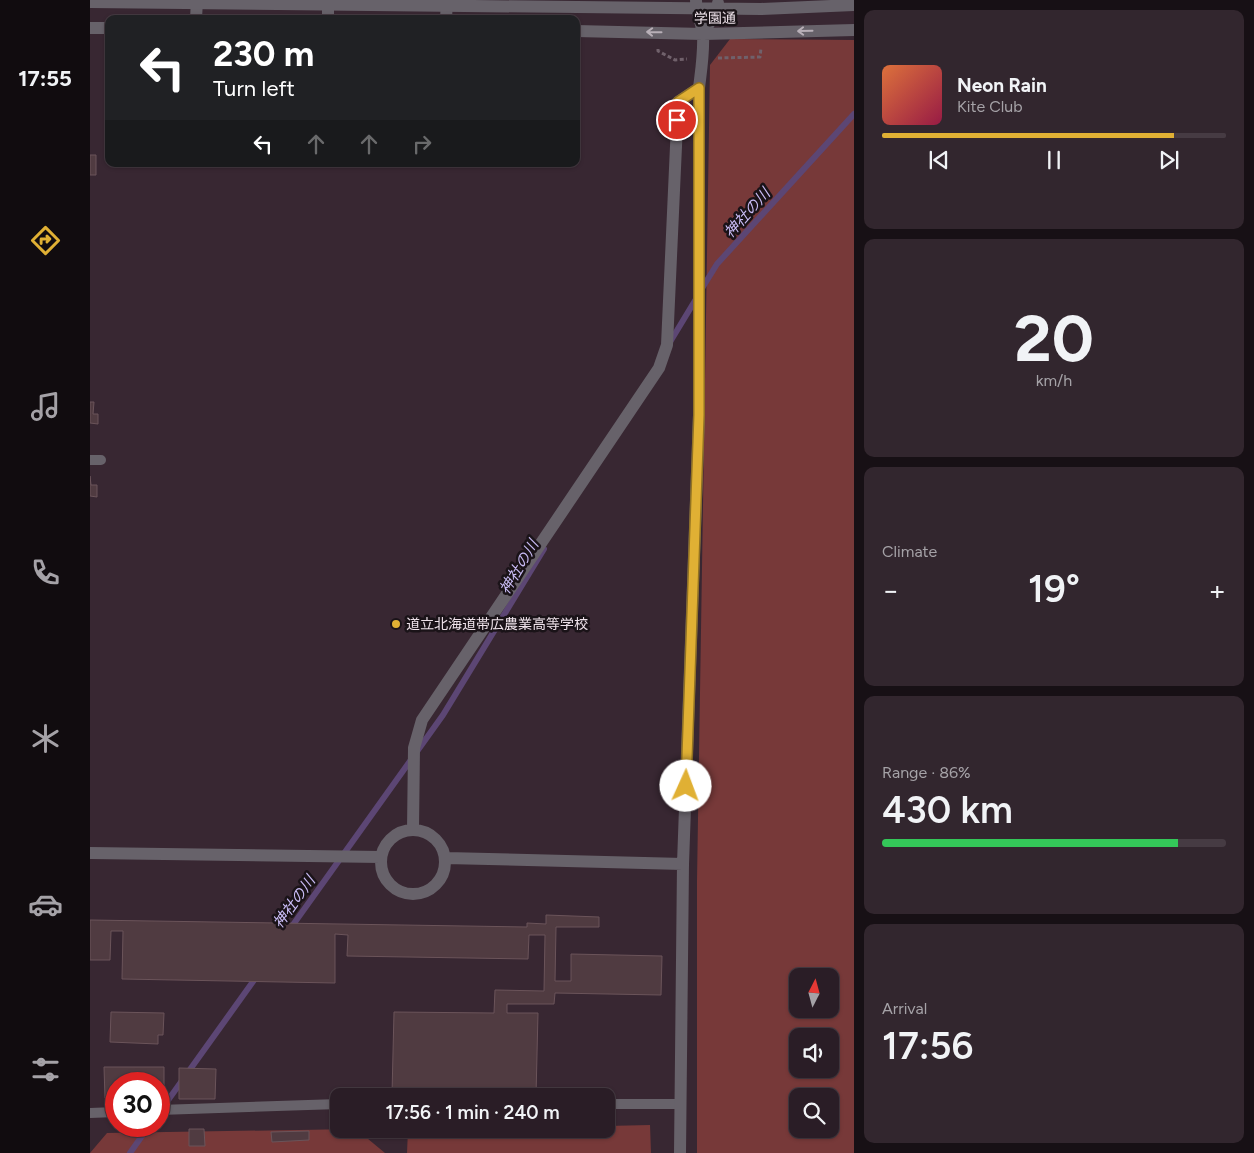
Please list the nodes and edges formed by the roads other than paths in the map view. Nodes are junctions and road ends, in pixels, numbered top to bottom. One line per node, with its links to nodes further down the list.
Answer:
1 (90, 2): 2 (street, 学園通)
2 (197, 2): 3 (street, 学園通); 8 (street)
3 (328, 2): 7 (street, 学園通); 9 (street)
4 (696, 4): 5 (street, 学園通); 7 (street, 学園通); 14 (street)
5 (718, 4): 6 (street, 学園通); 14 (street)
6 (854, 4)
7 (446, 8)
8 (196, 15)
9 (328, 15)
10 (90, 28): 11 (street)
11 (105, 28)
12 (854, 30): 14 (street, 学園通, one-way to 14)
13 (580, 31): 14 (street, 学園通, one-way to 13)
14 (703, 34): 15 (street)
15 (699, 88): 18 (street); 22 (street)
16 (90, 460): 17 (lane)
17 (101, 460)
18 (413, 830): 20 (street); 21 (street)
19 (90, 853): 20 (street)
20 (381, 857): 21 (street)
21 (446, 858): 22 (street)
22 (683, 864): 25 (street)
23 (330, 1104): 26 (lane)
24 (615, 1104): 25 (lane)
25 (680, 1104): 29 (street)
26 (170, 1110)
27 (105, 1112): 28 (lane)
28 (90, 1113)
29 (680, 1153)

